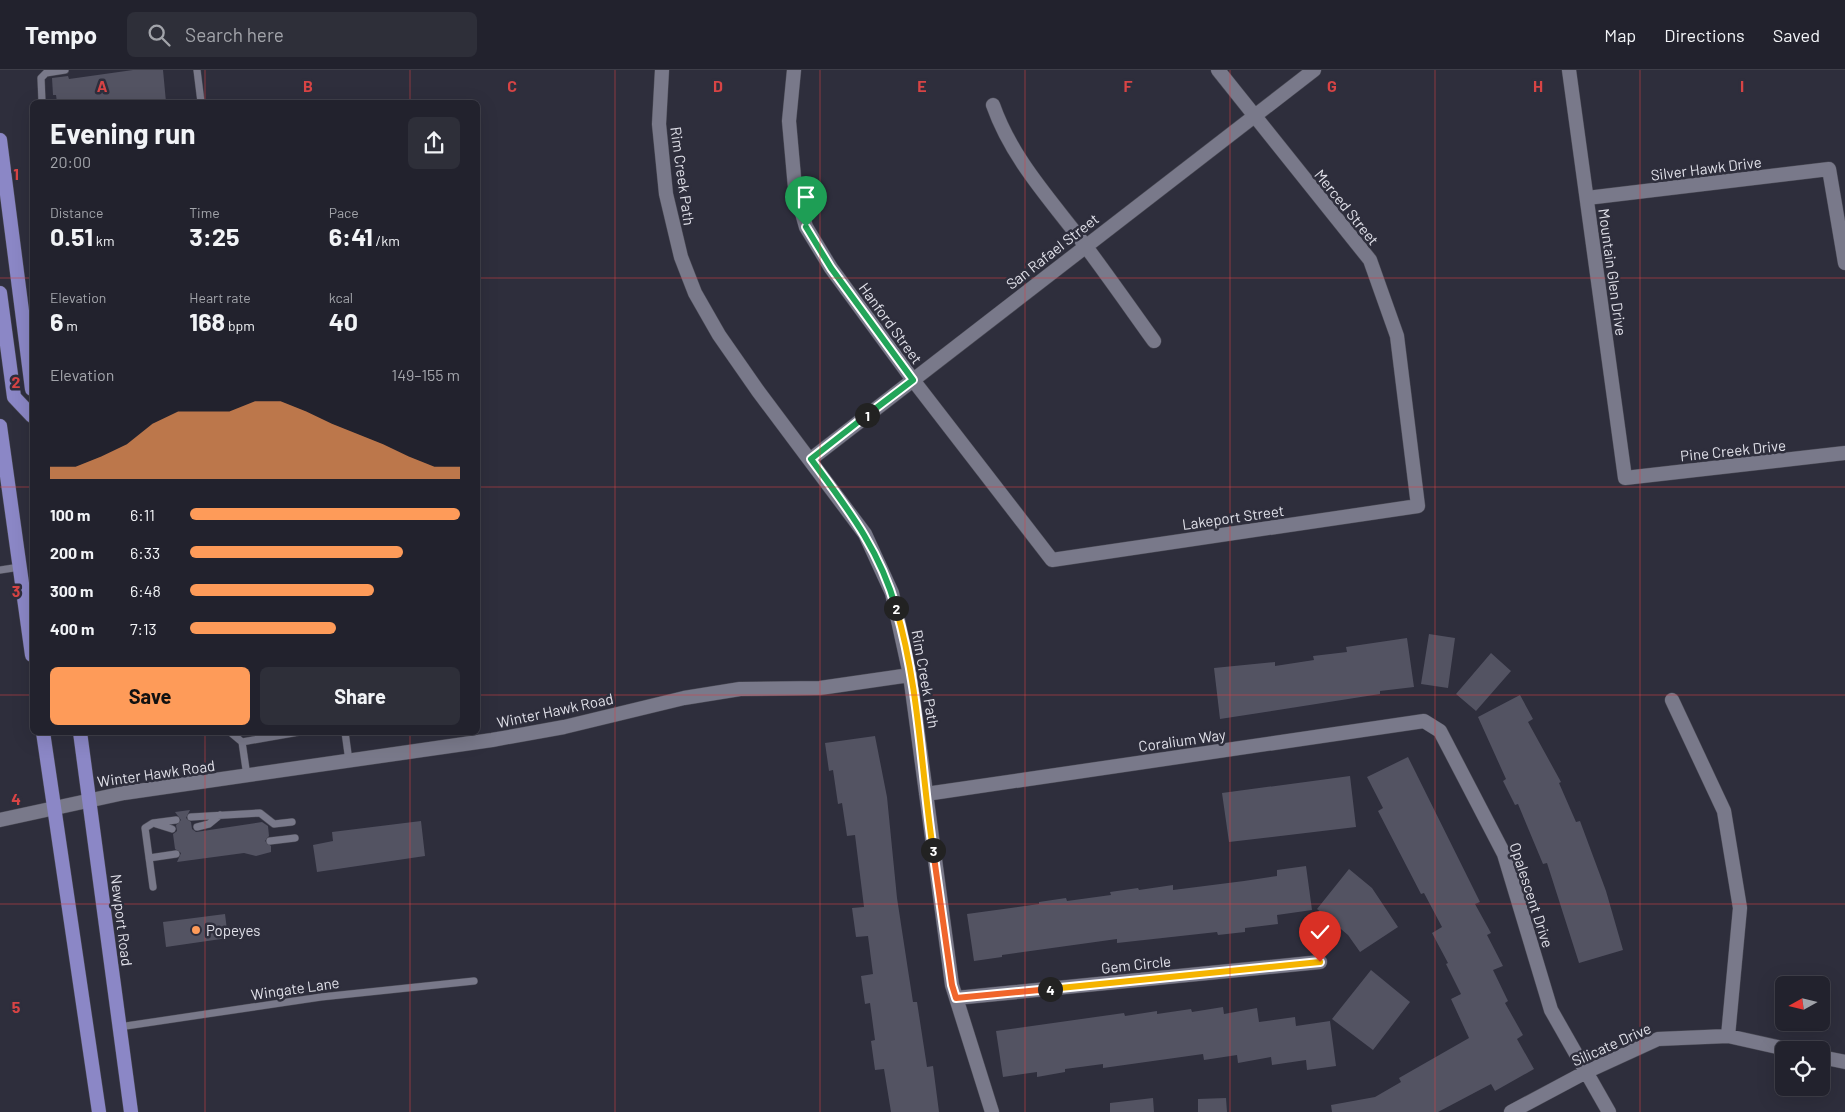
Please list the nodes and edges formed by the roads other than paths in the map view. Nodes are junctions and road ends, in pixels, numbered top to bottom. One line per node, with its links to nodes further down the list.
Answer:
1 (65, 70): 8 (lane)
2 (196, 70): 9 (lane)
3 (662, 70): 23 (street, Rim Creek Path)
4 (794, 70): 19 (street, Hanford Street)
5 (1218, 70): 11 (street, Merced Street)
6 (1314, 70): 11 (street, San Rafael Street)
7 (1569, 70): 13 (street, Mountain Glen Drive)
8 (42, 100)
9 (202, 100)
10 (992, 105): 14 (street)
11 (1254, 117): 14 (street, San Rafael Street); 25 (street, Merced Street)
12 (0, 140): 18 (main road)
13 (1587, 198): 15 (street, Silver Hawk Drive); 24 (street, Mountain Glen Drive)
14 (1085, 245): 17 (street); 19 (street, San Rafael Street)
15 (1845, 263)
16 (0, 293): 20 (main road)
17 (1154, 340)
18 (30, 365)
19 (913, 380): 23 (street, San Rafael Street); 26 (street, Hanford Street)
20 (30, 414)
21 (0, 426): 27 (main road)
22 (1845, 454): 24 (street, Pine Creek Drive)
23 (811, 459): 30 (street, Rim Creek Path)
24 (1625, 478)
25 (1418, 506): 26 (street, Lakeport Street)
26 (1052, 560)
27 (20, 567): 28 (lane); 29 (main road)
28 (0, 570)
29 (30, 640)
30 (910, 675): 39 (street, Winter Hawk Road); 41 (street, Rim Creek Path)
31 (1672, 700): 61 (street)
32 (1440, 731): 41 (street, Coralium Way); 65 (street, Opalescent Drive)
33 (44, 735): 43 (main road)
34 (80, 735): 42 (main road, Newport Road)
35 (233, 735): 38 (lane)
36 (282, 735): 38 (lane)
37 (345, 735): 39 (lane)
38 (242, 742): 40 (lane)
39 (349, 762): 40 (street, Winter Hawk Road)
40 (247, 776): 42 (street, Winter Hawk Road)
41 (926, 794): 59 (street, Rim Creek Path)
42 (90, 799): 43 (street, Winter Hawk Road); 60 (main road, Newport Road)
43 (54, 809): 46 (street, Winter Hawk Road); 66 (main road)
44 (220, 815): 45 (lane); 48 (lane); 50 (lane)
45 (191, 818)
46 (0, 820)
47 (176, 820): 49 (lane)
48 (292, 822)
49 (153, 823): 51 (lane); 55 (lane)
50 (197, 827)
51 (172, 830)
52 (295, 838): 53 (lane)
53 (270, 841)
54 (176, 854): 55 (lane)
55 (149, 858): 56 (lane)
56 (153, 887)
57 (1320, 962): 59 (street, Gem Circle)
58 (474, 982): 60 (lane, Wingate Lane)
59 (956, 998): 68 (street, Rim Creek Path)
60 (119, 1027): 67 (main road, Newport Road)
61 (1728, 1036): 62 (street, Silicate Drive); 65 (street, Silicate Drive)
62 (1775, 1046)
63 (1830, 1059): 64 (street)
64 (1845, 1062)
65 (1586, 1072): 69 (street, Silicate Drive); 70 (street, Opalescent Drive)
66 (99, 1112)
67 (131, 1112)
68 (992, 1112)
69 (1511, 1112)
70 (1609, 1112)

